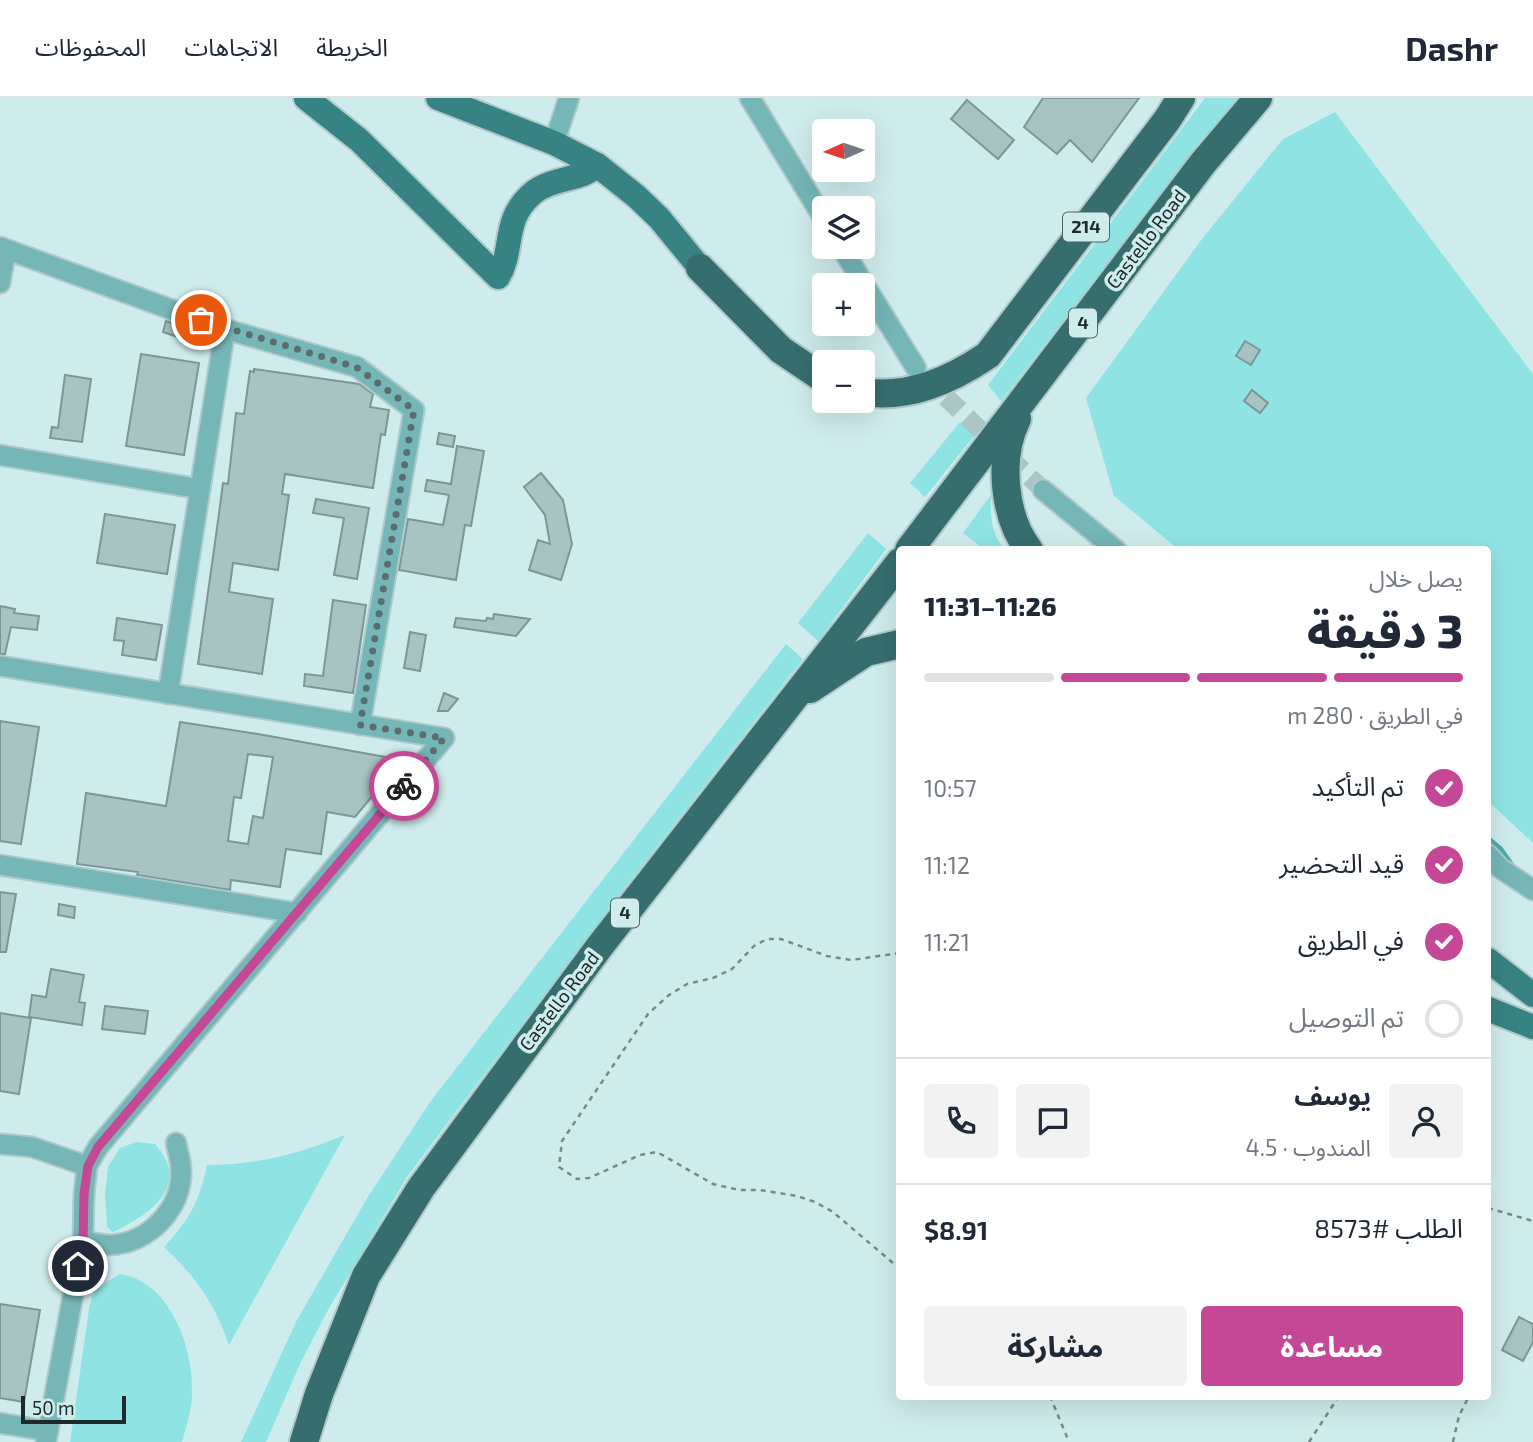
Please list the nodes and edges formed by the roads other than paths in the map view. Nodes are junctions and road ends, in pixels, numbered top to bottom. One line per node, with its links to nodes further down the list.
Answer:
1 (306, 98): 8 (main road)
2 (438, 98): 7 (main road)
3 (569, 98): 7 (street)
4 (750, 98): 9 (street)
5 (1181, 98): 18 (highway, 214)
6 (1258, 98): 17 (highway, Castello Road / 4)
7 (554, 143): 8 (main road)
8 (597, 165): 12 (main road)
9 (812, 199)
10 (3, 249): 13 (street); 14 (street)
11 (848, 259): 15 (street)
12 (700, 268): 16 (highway)
13 (0, 283)
14 (225, 329): 20 (street); 30 (street)
15 (916, 368)
16 (812, 371)
17 (1031, 392): 22 (highway, Castello Road / 4); 23 (highway)
18 (875, 394)
19 (0, 455): 20 (street)
20 (200, 489): 28 (street)
21 (1043, 490): 24 (street)
22 (912, 546)
23 (1027, 546)
24 (1111, 546)
25 (896, 567): 29 (highway, Castello Road / 4)
26 (896, 645): 29 (highway)
27 (0, 666): 28 (street)
28 (168, 694): 30 (street)
29 (788, 705): 45 (highway, Castello Road / 4)
30 (360, 725): 34 (street)
31 (1491, 858): 33 (street)
32 (0, 865): 34 (street)
33 (1533, 890)
34 (297, 913): 41 (street)
35 (1491, 962): 36 (main road)
36 (1533, 995)
37 (1491, 1010): 38 (main road)
38 (1533, 1027)
39 (0, 1143): 41 (street)
40 (176, 1143): 42 (street)
41 (88, 1166): 42 (street)
42 (83, 1241): 44 (street)
43 (0, 1423): 44 (street)
44 (47, 1436)
45 (304, 1442)

